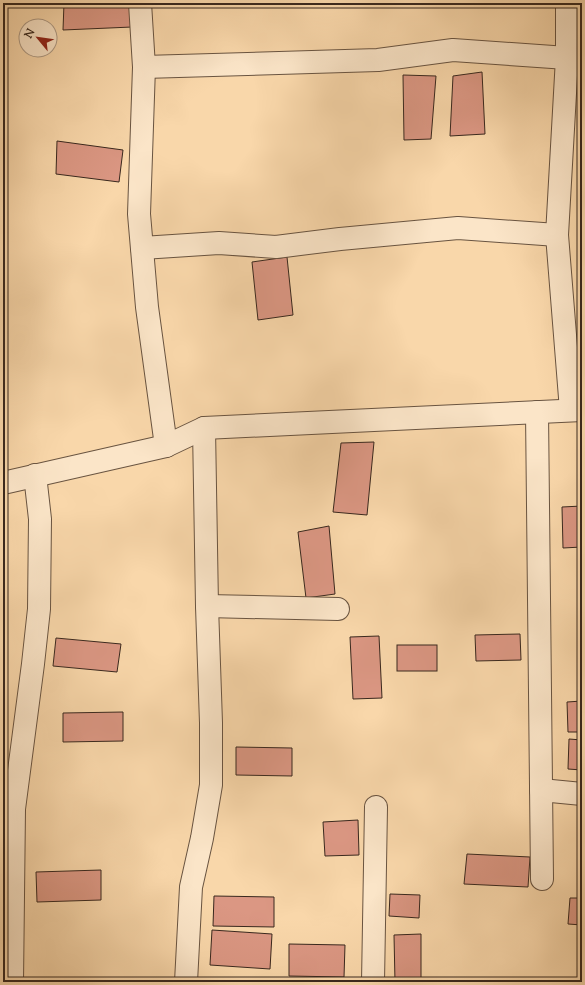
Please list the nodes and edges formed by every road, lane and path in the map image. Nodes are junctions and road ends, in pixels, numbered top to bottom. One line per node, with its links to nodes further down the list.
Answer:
1 (140, 3): 4 (street)
2 (567, 3): 3 (street)
3 (574, 60): 4 (street); 5 (street)
4 (144, 67): 6 (street)
5 (556, 235): 6 (street); 7 (street)
6 (142, 248): 10 (street)
7 (577, 410): 8 (street)
8 (537, 412): 9 (street); 15 (street)
9 (204, 428): 10 (street); 13 (street)
10 (166, 446): 11 (street)
11 (36, 475): 12 (street); 19 (street)
12 (3, 483)
13 (207, 606): 14 (street); 20 (street)
14 (338, 609)
15 (541, 790): 16 (street); 18 (street)
16 (582, 794)
17 (376, 807): 21 (street)
18 (542, 879)
19 (12, 982)
20 (186, 982)
21 (373, 982)

